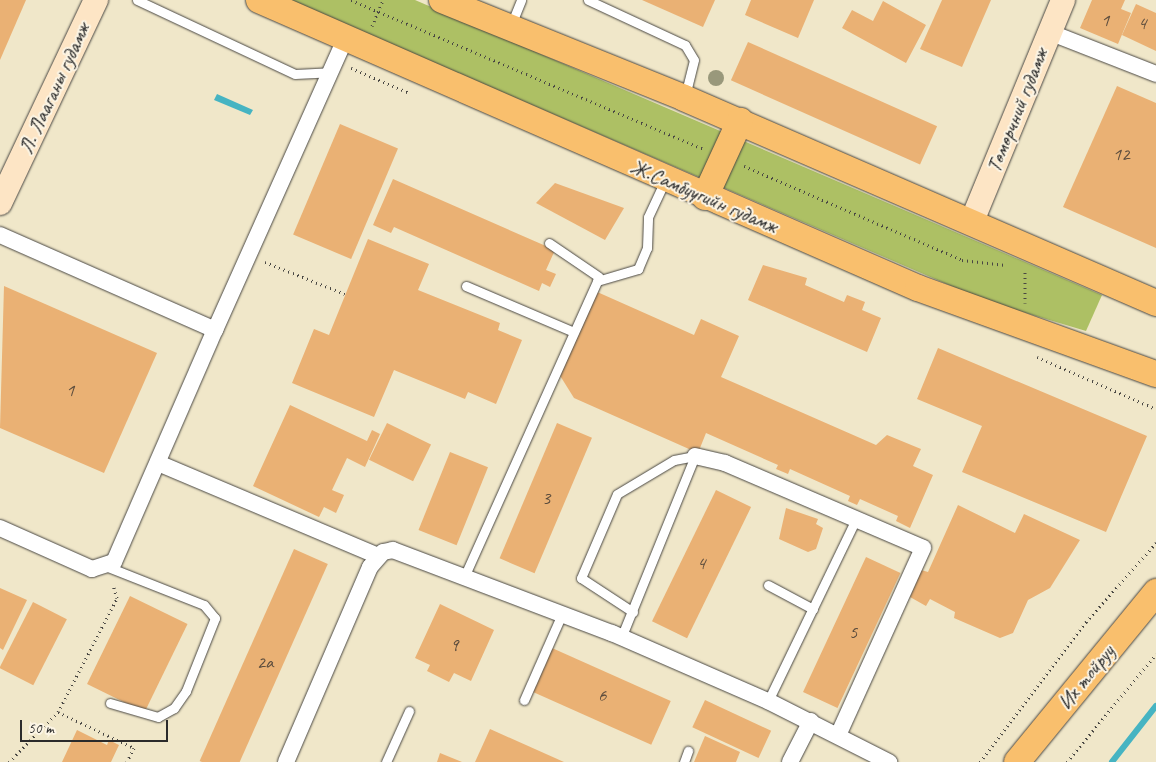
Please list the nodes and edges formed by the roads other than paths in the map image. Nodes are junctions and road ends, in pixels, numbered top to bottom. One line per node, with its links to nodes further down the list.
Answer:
1 (96, 0): 17 (main road, Л. Лааганы гудамж)
2 (137, 0): 11 (lane)
3 (259, 0): 10 (main road, Ж.Самбуугийн гудамж)
4 (442, 0): 8 (main road)
5 (520, 0): 8 (lane)
6 (588, 0): 13 (lane)
7 (1063, 0): 9 (main road, Төмөрчний гудамж)
8 (510, 27): 13 (main road)
9 (1049, 32): 12 (street); 18 (main road, Төмөрчний гудамж)
10 (344, 40): 11 (street); 15 (main road, Ж.Самбуугийн гудамж)
11 (330, 72): 24 (street)
12 (1156, 74)
13 (684, 98): 14 (main road)
14 (740, 122): 16 (main road); 18 (main road)
15 (665, 180): 16 (main road, Ж.Самбуугийн гудамж); 21 (lane)
16 (705, 197): 26 (main road, Ж.Самбуугийн гудамж)
17 (0, 203)
18 (972, 221): 23 (main road)
19 (0, 235): 24 (street)
20 (549, 243): 21 (lane)
21 (599, 277): 25 (lane)
22 (466, 286): 25 (lane)
23 (1156, 303)
24 (215, 330): 28 (street)
25 (574, 332): 33 (lane)
26 (1156, 374)
27 (695, 456): 29 (street); 37 (lane); 37 (lane)
28 (158, 463): 31 (street); 32 (street)
29 (855, 520): 36 (lane); 45 (street)
30 (0, 528): 32 (street)
31 (378, 556): 33 (street); 47 (street)
32 (108, 567): 42 (lane)
33 (465, 575): 38 (street)
34 (768, 585): 36 (lane)
35 (1156, 592): 52 (main road, Их тойруу)
36 (813, 609): 41 (lane)
37 (633, 612): 39 (lane)
38 (562, 614): 39 (street); 40 (lane)
39 (621, 638): 41 (street)
40 (524, 700)
41 (768, 701): 44 (street)
42 (110, 703)
43 (410, 711): 48 (lane)
44 (811, 721): 45 (street); 50 (street)
45 (838, 735): 51 (street)
46 (688, 751): 49 (lane)
47 (286, 762)
48 (386, 762)
49 (684, 762)
50 (790, 762)
51 (889, 762)
52 (1017, 762)

